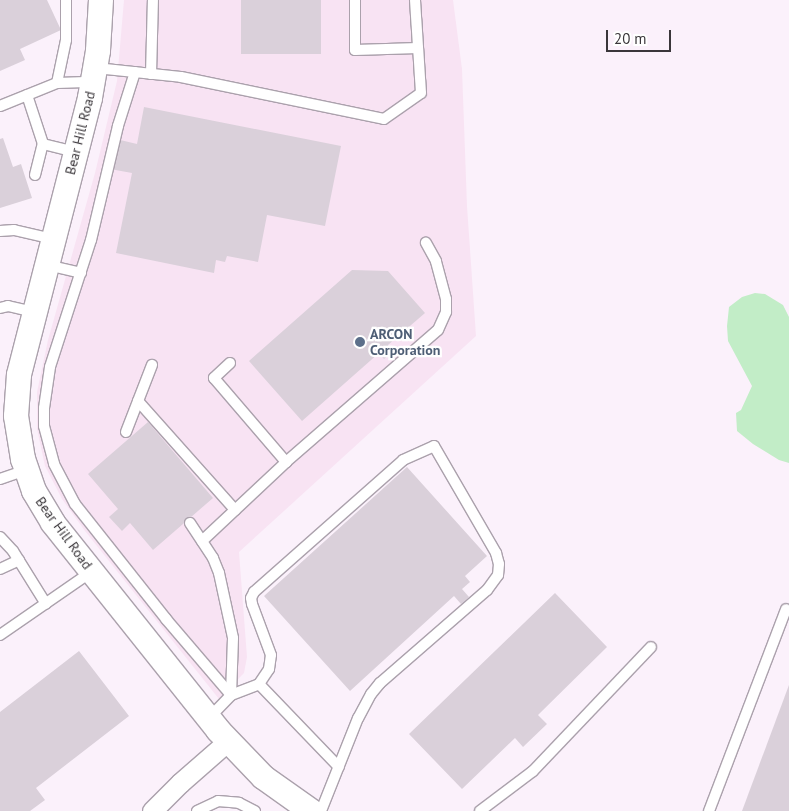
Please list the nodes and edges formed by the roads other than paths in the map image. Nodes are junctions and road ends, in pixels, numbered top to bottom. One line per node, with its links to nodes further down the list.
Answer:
1 (66, 0): 10 (lane)
2 (101, 0): 9 (street, Bear Hill Road)
3 (153, 0): 8 (lane)
4 (355, 0): 6 (lane)
5 (416, 0): 6 (lane)
6 (418, 48): 8 (lane)
7 (135, 72): 8 (lane); 9 (lane); 20 (lane)
8 (151, 74)
9 (94, 75): 10 (lane); 14 (street, Bear Hill Road)
10 (57, 83): 11 (lane)
11 (27, 95): 12 (lane); 13 (lane)
12 (0, 106)
13 (43, 144): 14 (lane); 15 (lane)
14 (76, 152): 17 (street, Bear Hill Road)
15 (35, 175)
16 (0, 231): 17 (lane)
17 (53, 239): 19 (street, Bear Hill Road)
18 (426, 243): 27 (lane)
19 (46, 265): 20 (lane); 22 (street, Bear Hill Road)
20 (81, 273): 42 (lane)
21 (0, 308): 22 (lane)
22 (34, 312): 28 (street, Bear Hill Road)
23 (230, 363): 27 (lane)
24 (152, 365): 25 (lane)
25 (138, 401): 26 (lane); 30 (lane)
26 (126, 432)
27 (286, 462): 30 (lane)
28 (26, 470): 29 (lane); 36 (street, Bear Hill Road)
29 (0, 479)
30 (235, 510): 33 (lane)
31 (190, 523): 33 (lane)
32 (0, 536): 34 (lane)
33 (202, 541): 42 (lane)
34 (19, 560): 35 (lane); 37 (lane)
35 (0, 570)
36 (92, 572): 37 (lane); 43 (street, Bear Hill Road)
37 (46, 604): 39 (lane)
38 (786, 609): 52 (lane)
39 (0, 635)
40 (651, 646): 51 (lane)
41 (259, 684): 42 (lane); 45 (lane); 45 (lane)
42 (232, 695): 43 (lane)
43 (208, 718): 44 (street, Bear Hill Road)
44 (228, 741): 46 (street); 49 (street, Bear Hill Road)
45 (339, 766): 50 (lane)
46 (152, 811)
47 (197, 811): 48 (lane)
48 (255, 811)
49 (311, 811)
50 (321, 811)
51 (480, 811)
52 (709, 811)

